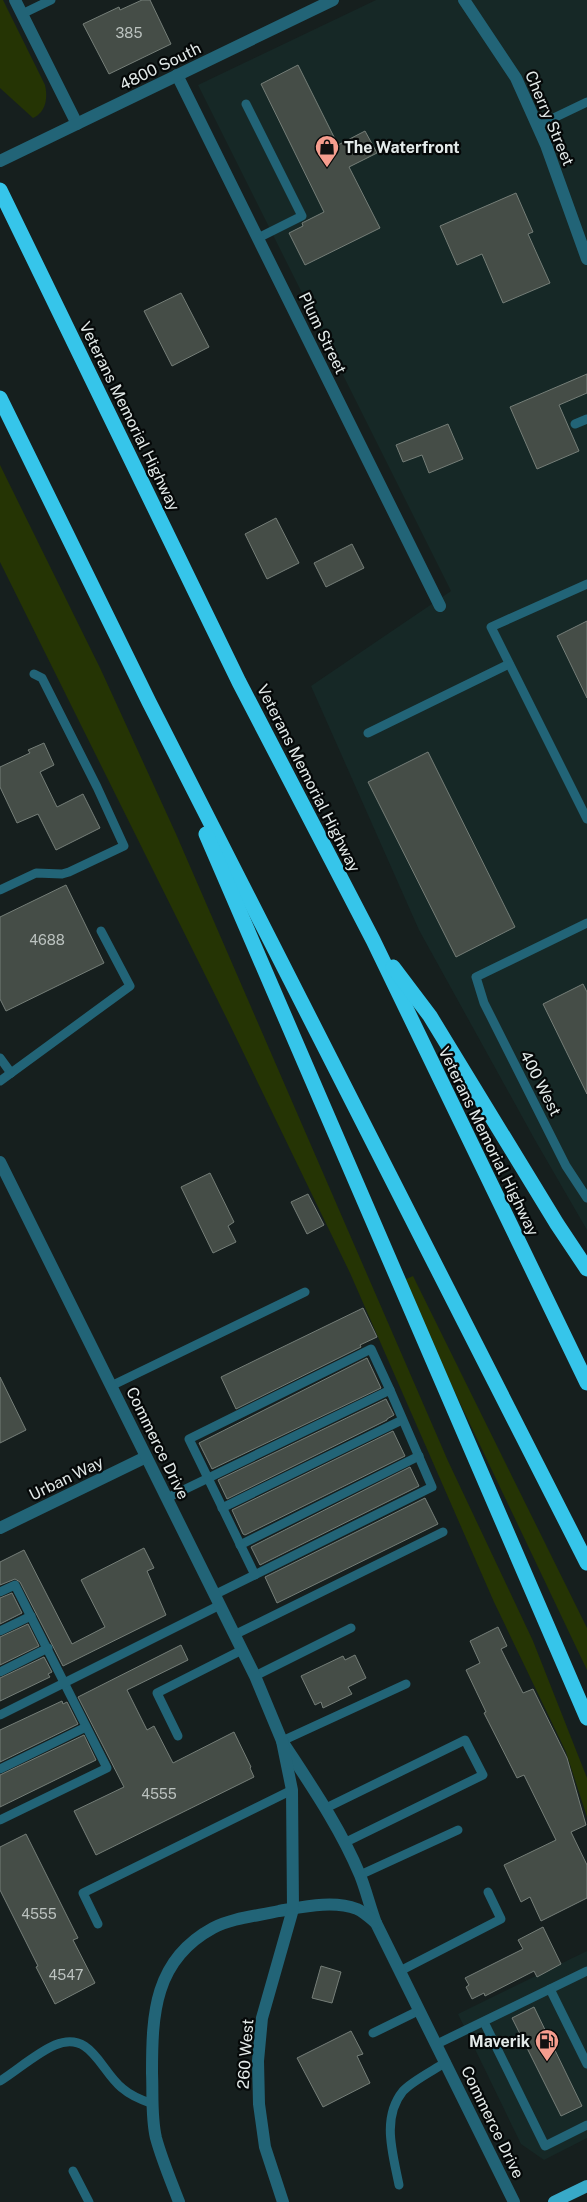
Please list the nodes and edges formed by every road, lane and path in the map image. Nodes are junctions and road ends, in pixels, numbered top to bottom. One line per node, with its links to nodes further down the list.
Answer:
1 (15, 0): 5 (street)
2 (52, 0): 5 (lane)
3 (334, 0): 6 (street, 4800 South)
4 (464, 0): 10 (street, Cherry Street)
5 (22, 14): 9 (street)
6 (178, 75): 9 (street, 4800 South); 13 (street, Plum Street)
7 (587, 102): 10 (lane)
8 (246, 104): 13 (lane)
9 (77, 124): 11 (street, 4800 South)
10 (538, 126): 14 (street, Cherry Street)
11 (0, 161)
12 (0, 190): 28 (highway, Veterans Memorial Highway)
13 (258, 238): 19 (street, Plum Street)
14 (587, 258)
15 (0, 398): 22 (highway)
16 (587, 419): 17 (lane)
17 (575, 424)
18 (587, 584): 20 (lane)
19 (440, 606)
20 (508, 664): 23 (lane); 24 (lane)
21 (34, 674): 25 (lane)
22 (149, 702): 48 (highway); 63 (highway)
23 (368, 733)
24 (587, 819)
25 (0, 890)
26 (587, 923): 33 (lane, 400 West)
27 (102, 931): 30 (lane)
28 (372, 940): 34 (highway); 36 (highway, Veterans Memorial Highway)
29 (0, 1058): 30 (lane)
30 (11, 1073): 31 (lane)
31 (0, 1081)
32 (0, 1162): 37 (street, Commerce Drive)
33 (587, 1198)
34 (587, 1269)
35 (305, 1292): 37 (lane)
36 (587, 1383)
37 (111, 1386): 40 (street, Commerce Drive)
38 (390, 1390): 39 (lane); 42 (lane); 42 (lane)
39 (402, 1420): 41 (lane); 44 (lane)
40 (146, 1456): 43 (street, Commerce Drive); 45 (street, Urban Way)
41 (419, 1456): 47 (lane); 49 (lane)
42 (208, 1478): 43 (lane); 44 (lane)
43 (167, 1498): 51 (street, Commerce Drive)
44 (222, 1508): 47 (lane)
45 (0, 1528)
46 (443, 1532): 55 (lane)
47 (240, 1545): 49 (lane)
48 (587, 1563)
49 (255, 1575): 51 (lane)
50 (0, 1592): 52 (lane)
51 (217, 1600): 55 (street, Commerce Drive); 60 (lane)
52 (31, 1616): 54 (lane); 56 (lane)
53 (351, 1628): 59 (lane)
54 (0, 1631)
55 (234, 1635): 57 (street, Commerce Drive)
56 (48, 1648): 58 (lane); 60 (lane)
57 (242, 1650): 59 (street, Commerce Drive); 65 (lane)
58 (0, 1672)
59 (255, 1676): 66 (street, Commerce Drive)
60 (65, 1683): 62 (lane); 64 (lane)
61 (406, 1684): 66 (lane)
62 (0, 1715)
63 (587, 1718)
64 (86, 1726): 67 (lane); 70 (lane)
65 (178, 1736)
66 (282, 1741): 68 (street, Commerce Drive); 69 (street, Commerce Drive)
67 (0, 1769)
68 (292, 1790): 75 (street, Commerce Drive); 77 (lane)
69 (326, 1808): 72 (street, Commerce Drive); 72 (lane)
70 (0, 1820)
71 (458, 1830): 73 (lane)
72 (344, 1843): 73 (street, Commerce Drive)
73 (360, 1875): 76 (street, Commerce Drive)
74 (488, 1892): 79 (lane)
75 (293, 1909): 76 (street, Commerce Drive); 88 (street); 95 (street, 260 West)
76 (376, 1923): 79 (street, Commerce Drive)
77 (98, 1924)
78 (587, 1970): 80 (lane)
79 (400, 1971): 81 (street, Commerce Drive)
80 (550, 1989): 82 (lane); 86 (lane)
81 (420, 2010): 83 (lane); 84 (street, Commerce Drive)
82 (484, 2022): 84 (lane); 89 (lane)
83 (373, 2033)
84 (437, 2044): 85 (street, Commerce Drive)
85 (446, 2062): 91 (lane); 96 (street, Commerce Drive)
86 (587, 2064)
87 (0, 2081): 88 (lane)
88 (153, 2104): 94 (street)
89 (587, 2125)
90 (73, 2170): 93 (lane)
91 (399, 2185)
92 (587, 2186): 97 (main road)
93 (89, 2202)
94 (179, 2202)
95 (283, 2202)
96 (514, 2202)
97 (554, 2202)

